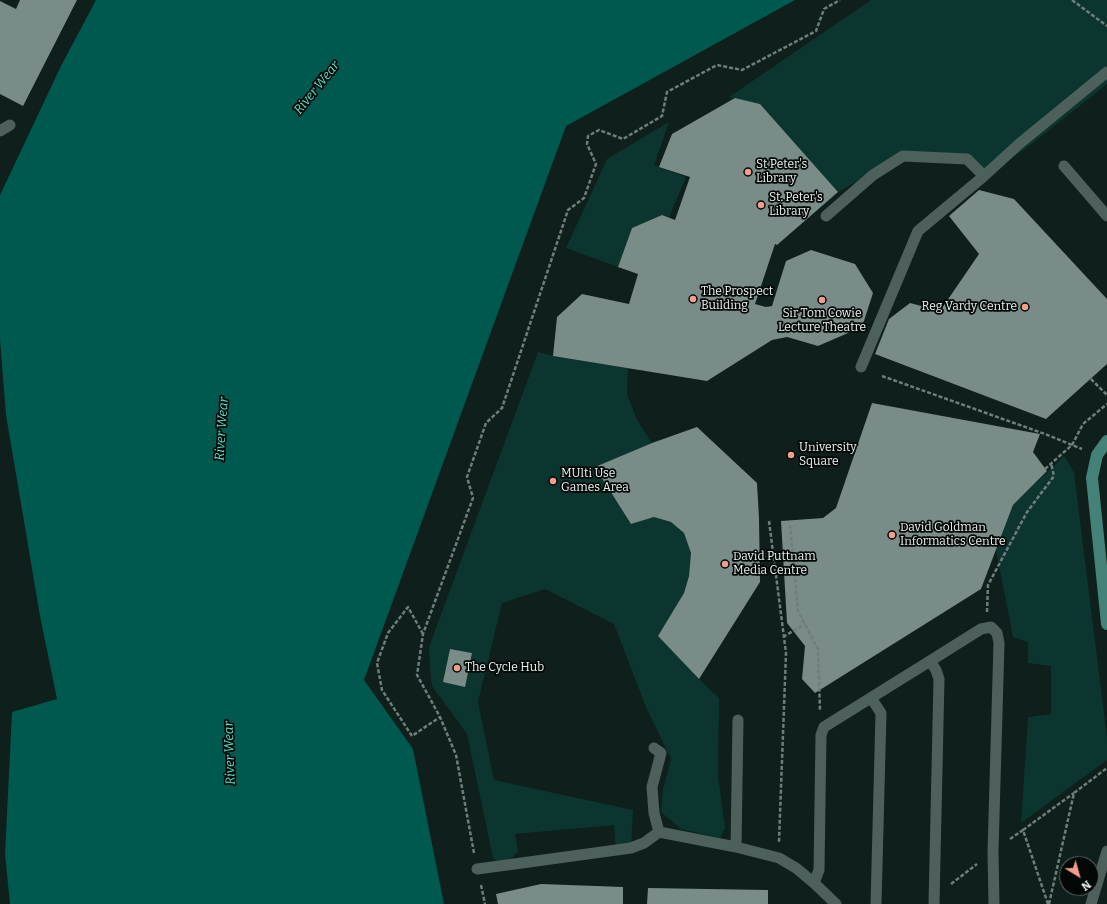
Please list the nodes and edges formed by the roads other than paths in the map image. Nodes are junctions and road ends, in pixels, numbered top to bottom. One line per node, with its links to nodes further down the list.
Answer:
1 (1107, 72): 3 (lane)
2 (1064, 166): 5 (lane)
3 (984, 176): 4 (lane); 6 (lane)
4 (826, 216)
5 (1107, 216)
6 (861, 367)
7 (1107, 441): 8 (street)
8 (1107, 624)
9 (930, 661): 10 (lane); 21 (lane); 22 (lane)
10 (871, 698): 17 (lane); 20 (lane)
11 (738, 720): 14 (lane)
12 (654, 748): 13 (lane)
13 (659, 832): 14 (lane); 16 (lane)
14 (736, 847): 17 (lane)
15 (1107, 851): 23 (lane)
16 (477, 869)
17 (814, 883): 18 (lane)
18 (827, 900): 19 (lane)
19 (836, 904)
20 (876, 904)
21 (934, 904)
22 (994, 904)
23 (1091, 904)

